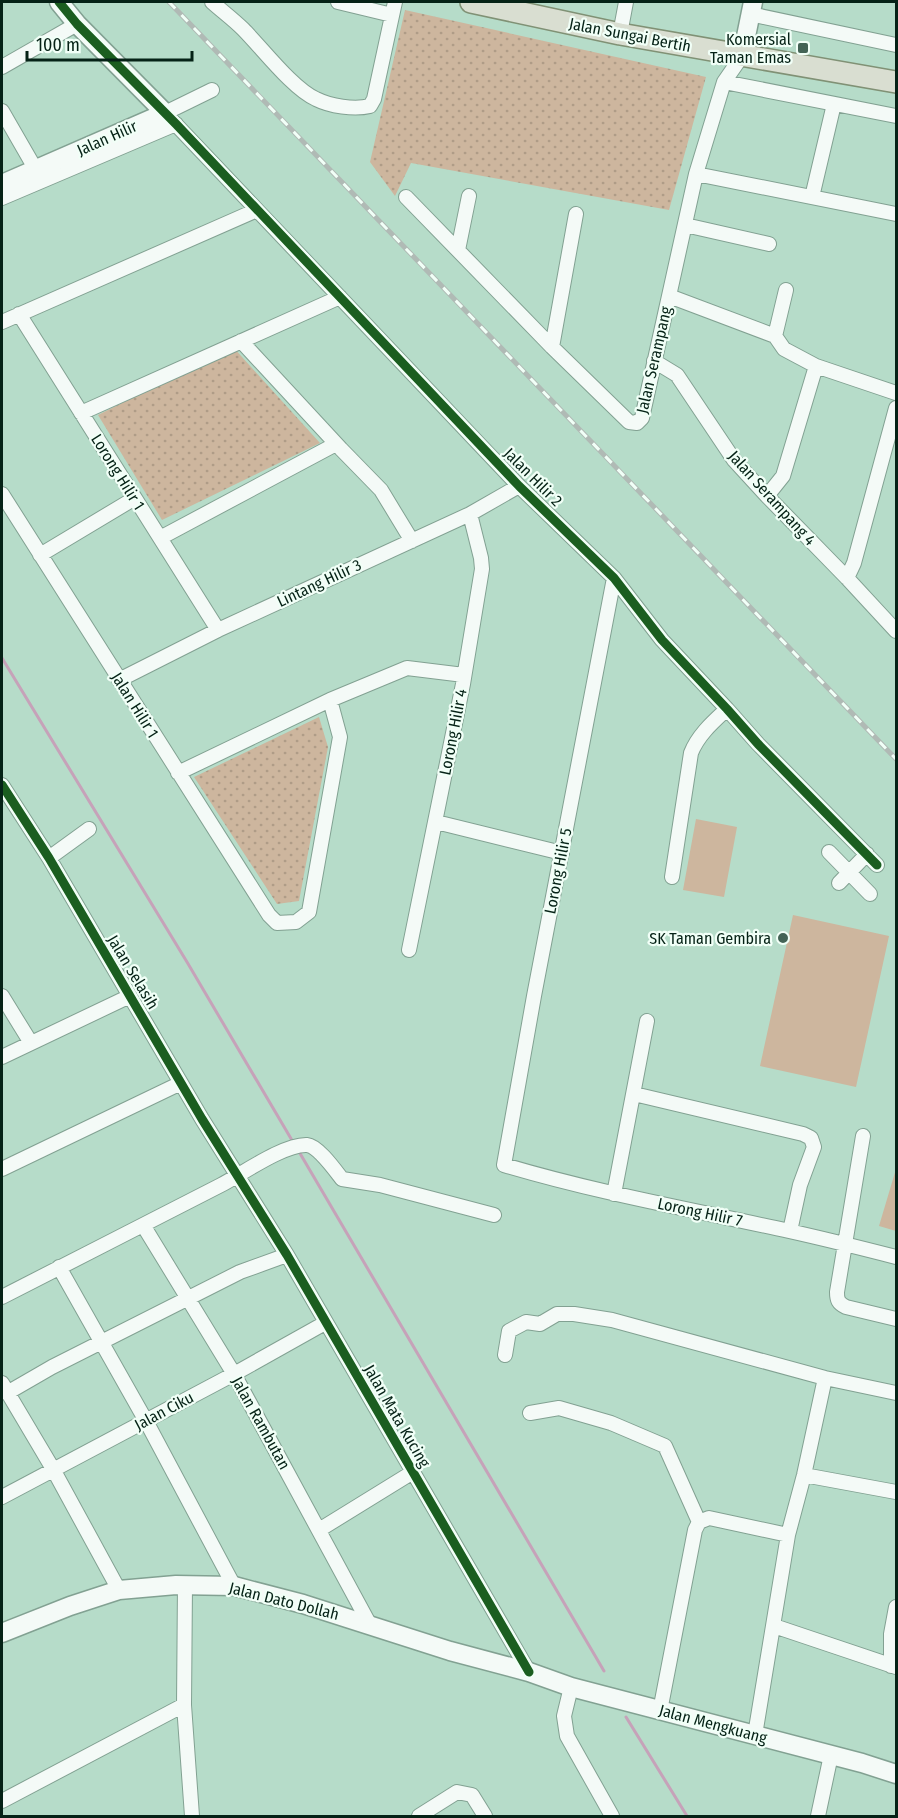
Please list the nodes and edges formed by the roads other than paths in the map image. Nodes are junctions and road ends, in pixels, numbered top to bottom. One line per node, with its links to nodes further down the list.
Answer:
1 (59, 2): 9 (street)
2 (212, 2): 6 (street)
3 (338, 2): 6 (street)
4 (626, 2): 10 (street)
5 (482, 3): 8 (main road, Jalan Sungai Bertih)
6 (393, 8)
7 (751, 8): 11 (street); 12 (street)
8 (540, 9): 10 (main road, Jalan Sungai Bertih)
9 (77, 24): 13 (street); 20 (street)
10 (620, 34): 12 (main road, Jalan Sungai Bertih)
11 (897, 45)
12 (742, 56): 14 (street, Jalan Serampang); 15 (main road, Jalan Sungai Bertih)
13 (2, 67)
14 (724, 82): 17 (street); 22 (street, Jalan Serampang)
15 (897, 82)
16 (213, 90): 20 (street, Jalan Hilir)
17 (834, 104): 19 (street); 26 (street)
18 (2, 111): 21 (street)
19 (897, 116)
20 (170, 118): 21 (street, Jalan Hilir); 27 (street); 28 (street, Jalan Hilir 2)
21 (36, 170): 23 (street, Jalan Hilir)
22 (696, 174): 26 (street); 31 (street, Jalan Serampang)
23 (2, 184)
24 (469, 196): 33 (street)
25 (406, 197): 33 (street, Jalan Serampang)
26 (812, 197): 30 (street)
27 (2, 198)
28 (257, 210): 36 (street, Jalan Hilir 2); 37 (street)
29 (576, 214): 41 (street)
30 (897, 214)
31 (685, 225): 32 (street); 35 (street, Jalan Serampang)
32 (769, 244)
33 (458, 250): 41 (street, Jalan Serampang)
34 (786, 290): 39 (street)
35 (669, 296): 39 (street); 42 (street, Jalan Serampang)
36 (340, 297): 40 (street); 48 (street, Jalan Hilir 2)
37 (19, 314): 38 (street); 46 (street, Lorong Hilir 1)
38 (2, 322)
39 (774, 336): 43 (street)
40 (241, 341): 46 (street); 47 (street)
41 (552, 347): 42 (street, Jalan Serampang)
42 (654, 361): 50 (street, Jalan Serampang 4)
43 (816, 366): 44 (street); 50 (street)
44 (897, 393)
45 (897, 408): 57 (street)
46 (81, 413): 51 (street, Lorong Hilir 1)
47 (336, 444): 53 (street); 54 (street)
48 (519, 486): 52 (street, Lintang Hilir 3); 56 (street, Jalan Hilir 2)
49 (2, 494): 55 (street, Jalan Hilir 1)
50 (767, 496): 57 (street, Jalan Serampang 4)
51 (135, 498): 53 (street, Lorong Hilir 1); 55 (street)
52 (470, 513): 54 (street, Lintang Hilir 3); 60 (street, Lorong Hilir 4)
53 (160, 538): 58 (street, Lorong Hilir 1)
54 (412, 541): 58 (street, Lintang Hilir 3)
55 (40, 555): 61 (street, Jalan Hilir 1)
56 (614, 578): 63 (street, Jalan Hilir 2); 69 (street, Lorong Hilir 5)
57 (848, 578): 59 (street, Jalan Serampang 4)
58 (218, 630): 61 (street, Lintang Hilir 3)
59 (897, 631)
60 (464, 675): 62 (street); 66 (street, Lorong Hilir 4)
61 (119, 680): 64 (street, Jalan Hilir 1)
62 (330, 700): 64 (street); 64 (street, Jalan Hilir 1)
63 (727, 709): 70 (street, Jalan Hilir 2); 73 (street)
64 (178, 772)
65 (2, 784): 71 (street, Jalan Selasih)
66 (435, 822): 69 (street); 76 (street, Lorong Hilir 4)
67 (89, 829): 71 (street)
68 (829, 852): 74 (street)
69 (562, 853): 85 (street, Lorong Hilir 5)
70 (867, 854): 72 (street, Jalan Hilir 2); 74 (street)
71 (49, 858): 78 (street, Jalan Selasih)
72 (877, 865)
73 (672, 877)
74 (844, 878): 75 (street)
75 (870, 894)
76 (409, 950)
77 (2, 996): 80 (street)
78 (130, 996): 80 (street); 82 (street, Jalan Selasih)
79 (646, 1021): 83 (street)
80 (31, 1043): 81 (street)
81 (2, 1057)
82 (181, 1083): 86 (street); 87 (street, Jalan Selasih)
83 (634, 1094): 88 (street); 91 (street)
84 (863, 1136): 92 (street)
85 (504, 1165): 88 (street, Lorong Hilir 7)
86 (2, 1169)
87 (237, 1176): 89 (street); 90 (street); 93 (street, Jalan Mata Kucing)
88 (614, 1194): 91 (street, Lorong Hilir 7)
89 (494, 1215)
90 (143, 1225): 95 (street); 97 (street, Jalan Rambutan)
91 (790, 1231): 92 (street, Lorong Hilir 7)
92 (846, 1245): 94 (street, Lorong Hilir 7); 98 (street)
93 (287, 1255): 97 (street); 99 (street, Jalan Mata Kucing)
94 (897, 1257)
95 (59, 1267): 96 (street); 100 (street)
96 (2, 1297)
97 (188, 1299): 100 (street); 102 (street, Jalan Rambutan)
98 (897, 1319)
99 (325, 1323): 102 (street, Jalan Ciku); 109 (street, Jalan Mata Kucing)
100 (101, 1343): 104 (street); 107 (street)
101 (505, 1355): 103 (street)
102 (234, 1374): 107 (street, Jalan Ciku); 114 (street, Jalan Rambutan)
103 (825, 1378): 105 (street); 110 (street)
104 (4, 1388): 108 (street)
105 (897, 1393)
106 (530, 1413): 113 (street)
107 (146, 1421): 108 (street, Jalan Ciku); 117 (street)
108 (53, 1469): 112 (street, Jalan Ciku); 118 (street)
109 (412, 1472): 114 (street); 124 (street, Jalan Mata Kucing)
110 (804, 1475): 111 (street); 115 (street)
111 (897, 1492)
112 (2, 1497)
113 (699, 1522): 115 (street); 127 (street)
114 (319, 1530): 120 (street, Jalan Rambutan)
115 (788, 1535): 121 (street)
116 (185, 1584): 117 (street, Jalan Dato Dollah); 118 (street, Jalan Dato Dollah); 126 (street)
117 (234, 1586): 120 (street, Jalan Dato Dollah)
118 (119, 1590): 122 (street, Jalan Dato Dollah)
119 (897, 1607): 123 (street)
120 (370, 1625): 124 (street, Jalan Dato Dollah)
121 (774, 1626): 123 (street); 128 (street)
122 (2, 1633)
123 (894, 1666)
124 (530, 1672): 125 (street, Jalan Mengkuang)
125 (571, 1687): 127 (street, Jalan Mengkuang); 135 (street)
126 (184, 1705): 131 (street); 132 (street)
127 (660, 1711): 128 (street, Jalan Mengkuang)
128 (755, 1735): 129 (street, Jalan Mengkuang)
129 (831, 1755): 130 (street, Jalan Mengkuang); 136 (street)
130 (897, 1774)
131 (2, 1801)
132 (192, 1816)
133 (419, 1816): 134 (street)
134 (484, 1816)
135 (612, 1816)
136 (818, 1816)

